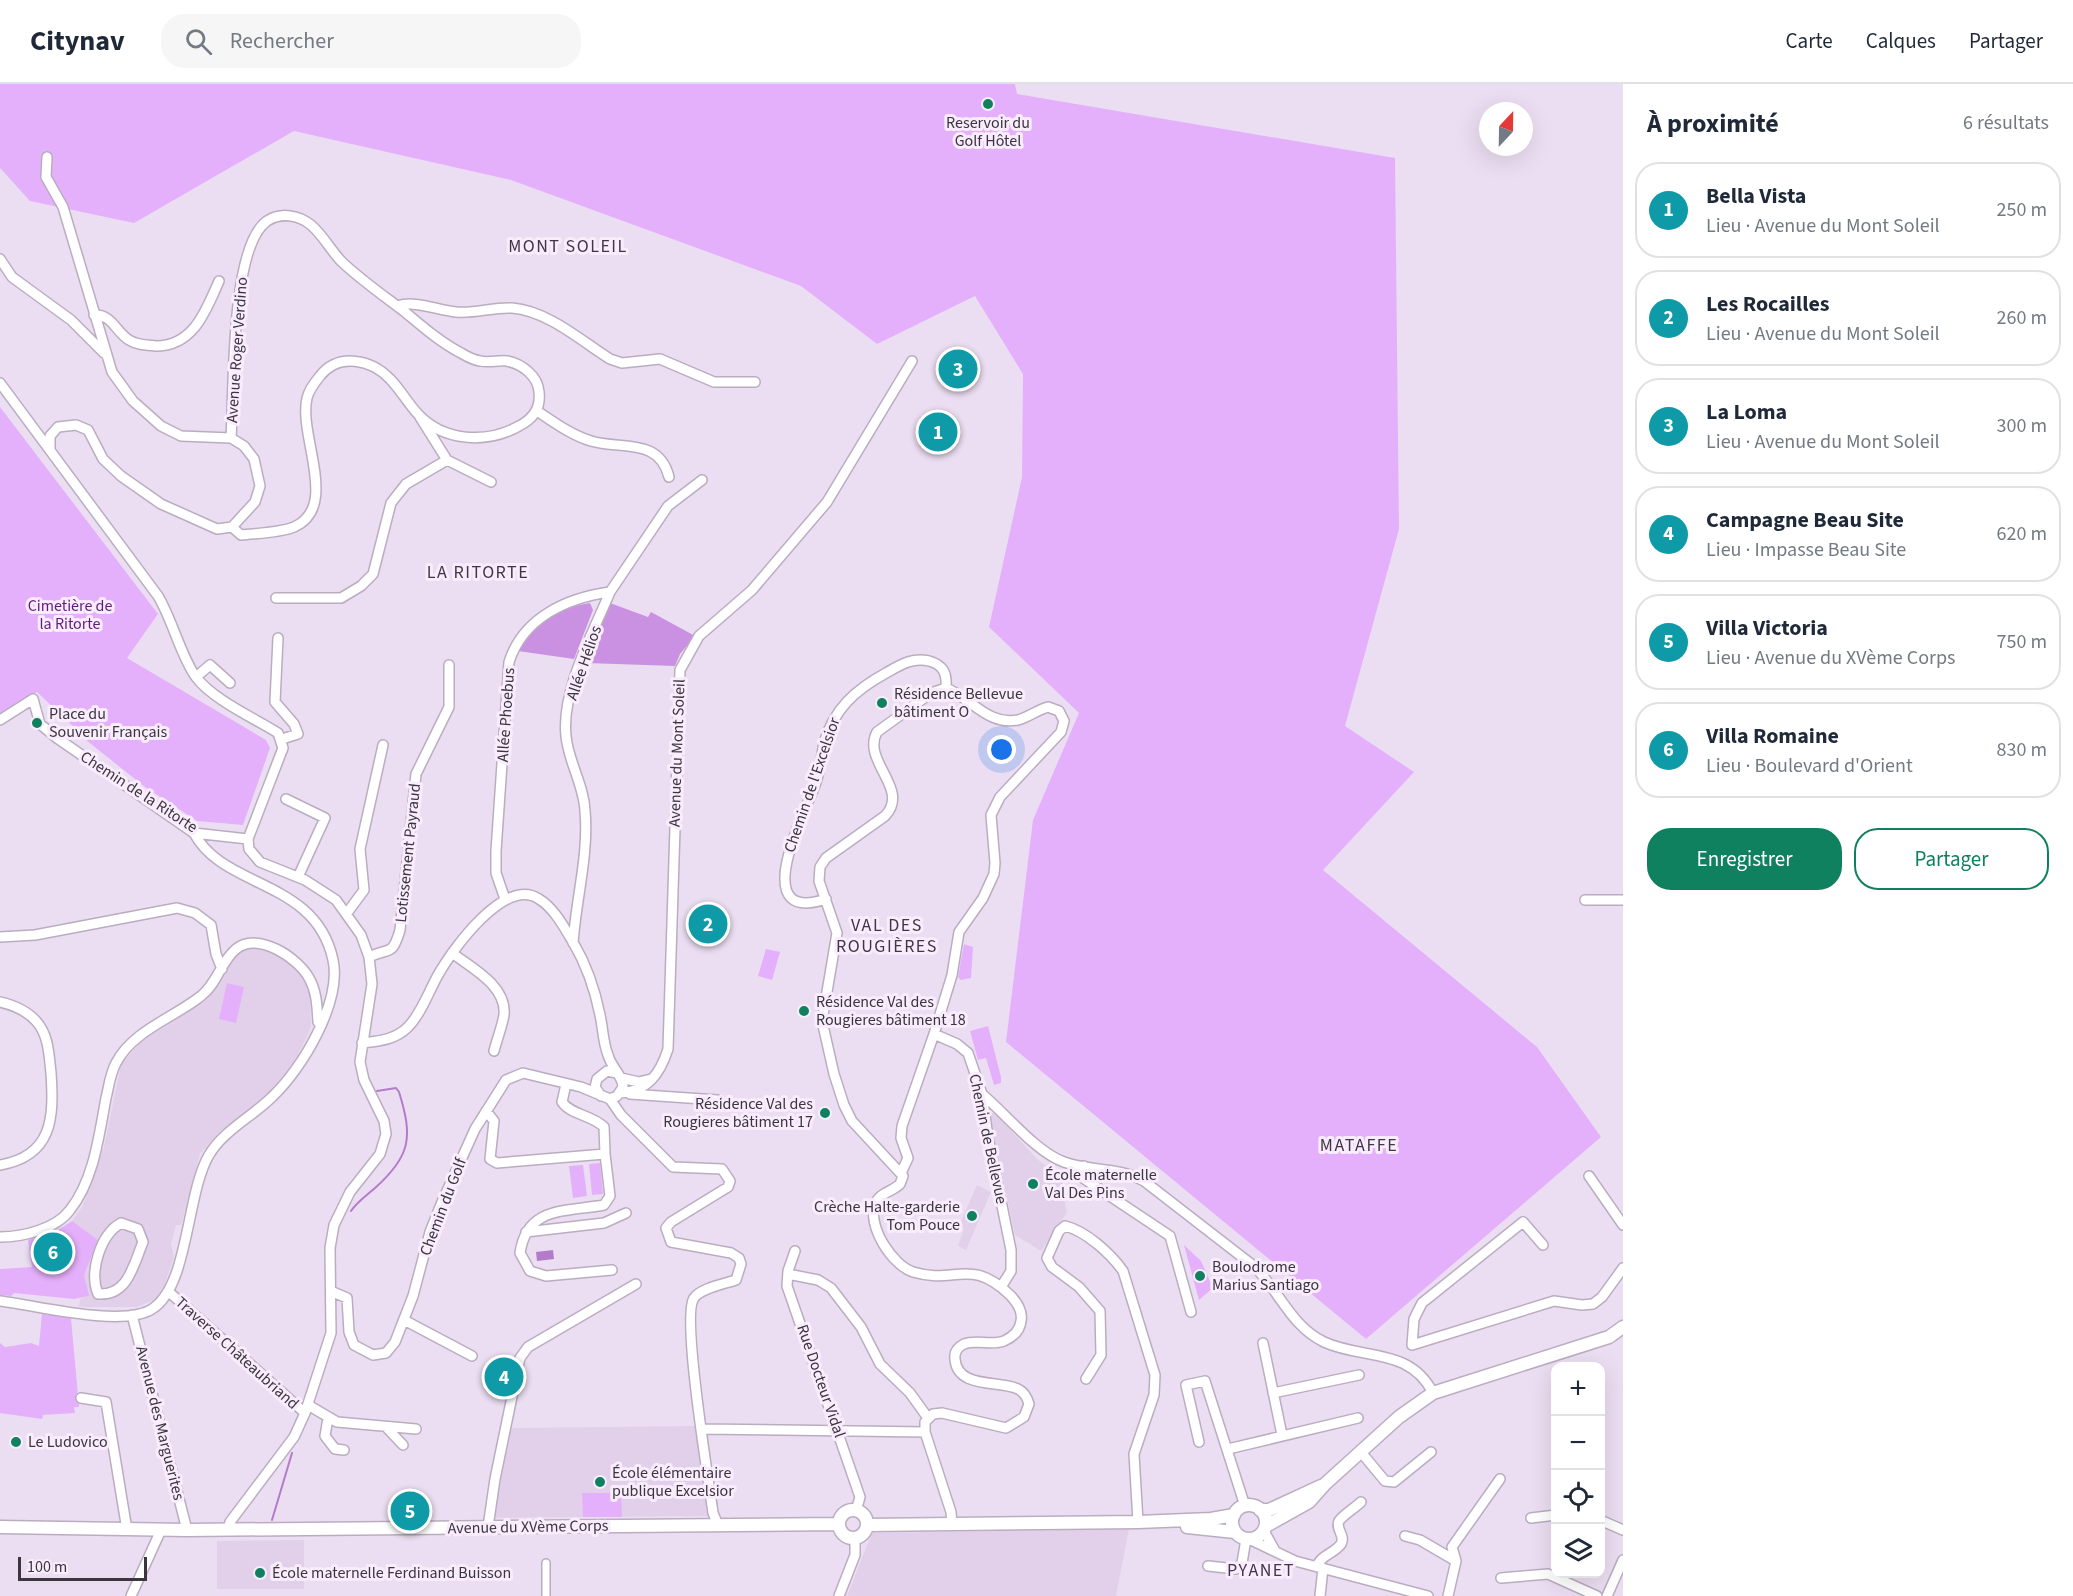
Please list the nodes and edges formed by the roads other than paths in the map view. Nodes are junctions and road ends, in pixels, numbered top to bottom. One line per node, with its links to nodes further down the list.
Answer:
1 (47, 157): 5 (street)
2 (0, 259): 6 (street)
3 (219, 281): 5 (street)
4 (397, 306): 8 (street); 10 (street, Avenue Roger Verdino); 12 (street, Avenue Roger Verdino)
5 (94, 315): 6 (street)
6 (106, 356): 12 (street)
7 (912, 361): 53 (street, Avenue du Mont Soleil)
8 (755, 382)
9 (0, 383): 13 (street)
10 (537, 411): 11 (street); 15 (street)
11 (419, 415): 14 (street); 18 (street)
12 (231, 438): 18 (street)
13 (50, 450): 18 (street); 23 (street)
14 (447, 460): 17 (street); 20 (street)
15 (669, 477)
16 (702, 480): 19 (street)
17 (491, 482)
18 (232, 528)
19 (610, 592): 33 (street, Allée Phoebus); 37 (street, Allée Hélios)
20 (276, 598)
21 (278, 638): 27 (street)
22 (449, 665): 43 (street, Lotissement Payraud)
23 (196, 677): 24 (street); 27 (street)
24 (230, 683)
25 (946, 688): 34 (street); 34 (street, Chemin de l'Excelsior); 47 (street)
26 (0, 720): 30 (street, Chemin de la Ritorte)
27 (282, 740): 31 (street)
28 (383, 745): 38 (street)
29 (286, 799): 32 (street)
30 (195, 833): 31 (street, Chemin de la Ritorte); 46 (street)
31 (248, 839): 32 (street)
32 (297, 877): 38 (street)
33 (505, 899): 39 (street); 42 (street)
34 (826, 899): 64 (street)
35 (1585, 900): 36 (street)
36 (1623, 900)
37 (576, 912): 39 (street); 41 (street, Allée Hélios)
38 (347, 913): 43 (street)
39 (556, 916): 41 (street)
40 (0, 937): 44 (street)
41 (573, 943): 50 (street)
42 (452, 953): 48 (street); 49 (street)
43 (369, 957): 48 (street)
44 (222, 969): 46 (street); 70 (street)
45 (0, 1002): 62 (street)
46 (321, 1024): 78 (street)
47 (934, 1034): 57 (street, Chemin de Bellevue); 64 (street)
48 (362, 1043): 79 (street)
49 (494, 1051)
50 (607, 1053): 51 (street); 52 (street)
51 (619, 1076): 52 (street); 53 (street); 56 (street)
52 (598, 1077): 55 (street); 58 (street)
53 (654, 1077): 56 (street)
54 (566, 1084): 55 (street, Chemin du Golf); 60 (street, Chemin du Golf); 61 (street)
55 (581, 1087): 58 (street, Chemin du Golf)
56 (620, 1094): 58 (street); 59 (street)
57 (982, 1094): 63 (street); 77 (street, Chemin de Bellevue)
58 (606, 1098): 100 (street)
59 (717, 1100)
60 (486, 1111): 61 (street); 83 (street, Chemin du Golf)
61 (605, 1154): 69 (street)
62 (0, 1165)
63 (1084, 1166): 81 (street); 88 (street)
64 (902, 1171): 77 (street)
65 (1589, 1176): 67 (street)
66 (626, 1213): 69 (street)
67 (1623, 1225)
68 (138, 1229): 68 (street)
69 (526, 1232): 74 (street)
70 (0, 1237)
71 (1543, 1245): 86 (street)
72 (795, 1251): 75 (street, Rue Docteur Vidal)
73 (1623, 1268): 86 (street)
74 (612, 1270)
75 (788, 1275): 96 (street); 101 (street, Rue Docteur Vidal)
76 (636, 1284): 126 (street)
77 (1001, 1287): 96 (street)
78 (169, 1292): 82 (street); 94 (street, Traverse Châteaubriand)
79 (333, 1292): 83 (street, Chemin du Golf); 94 (street)
80 (0, 1301): 82 (street)
81 (1191, 1312)
82 (132, 1315): 131 (street, Avenue des Marguerites)
83 (404, 1320): 87 (street)
84 (1623, 1327): 92 (main road)
85 (1263, 1343): 91 (street)
86 (1412, 1345): 88 (street)
87 (472, 1356)
88 (1404, 1363): 92 (street)
89 (1359, 1375): 91 (street)
90 (1086, 1379): 119 (street)
91 (1273, 1393): 103 (street)
92 (1433, 1393): 108 (main road)
93 (81, 1398): 129 (street)
94 (307, 1409): 95 (street, Traverse Châteaubriand); 128 (street)
95 (328, 1418): 98 (street); 107 (street)
96 (928, 1418): 102 (street)
97 (1358, 1418): 103 (street)
98 (386, 1427): 99 (street); 105 (street)
99 (416, 1429)
100 (702, 1429): 101 (street); 122 (street)
101 (839, 1431): 102 (street); 115 (street, Rue Docteur Vidal)
102 (925, 1432): 124 (street)
103 (1282, 1435): 106 (street)
104 (1198, 1442): 106 (street)
105 (403, 1445)
106 (1228, 1449): 113 (street)
107 (344, 1450)
108 (1360, 1451): 109 (street); 111 (main road)
109 (1431, 1452)
110 (1500, 1479): 138 (street)
111 (1325, 1484): 114 (main road); 127 (main road)
112 (1361, 1502): 141 (street)
113 (1245, 1506): 114 (main road); 116 (main road)
114 (1260, 1510): 127 (main road)
115 (856, 1511): 121 (main road); 123 (main road)
116 (1234, 1515): 119 (main road); 134 (main road)
117 (1551, 1516): 118 (street)
118 (1530, 1518)
119 (1138, 1522): 124 (main road); 134 (main road)
120 (1605, 1522): 132 (street)
121 (839, 1524): 122 (main road, Avenue du XVème Corps); 135 (main road)
122 (718, 1525): 126 (main road, Avenue du XVème Corps)
123 (867, 1525): 124 (main road); 135 (main road)
124 (952, 1525)
125 (0, 1527): 129 (main road, Avenue du XVème Corps)
126 (488, 1527): 128 (main road, Avenue du XVème Corps)
127 (1265, 1528): 134 (main road); 136 (street)
128 (228, 1529): 131 (main road, Avenue du XVème Corps)
129 (127, 1530): 130 (main road, Avenue du XVème Corps)
130 (161, 1530): 131 (main road, Avenue du XVème Corps); 143 (street)
131 (187, 1530)
132 (1623, 1530)
133 (1405, 1536): 138 (street)
134 (1244, 1537): 136 (street); 140 (street)
135 (855, 1538): 145 (street)
136 (1280, 1554): 141 (street)
137 (1623, 1560): 150 (street)
138 (1456, 1561): 148 (street)
139 (546, 1563): 144 (street)
140 (1208, 1566)
141 (1320, 1568): 146 (street); 147 (street)
142 (1501, 1578): 149 (street)
143 (131, 1596)
144 (546, 1596)
145 (839, 1596)
146 (1320, 1596)
147 (1428, 1596)
148 (1448, 1596)
149 (1597, 1596)
150 (1607, 1596)

